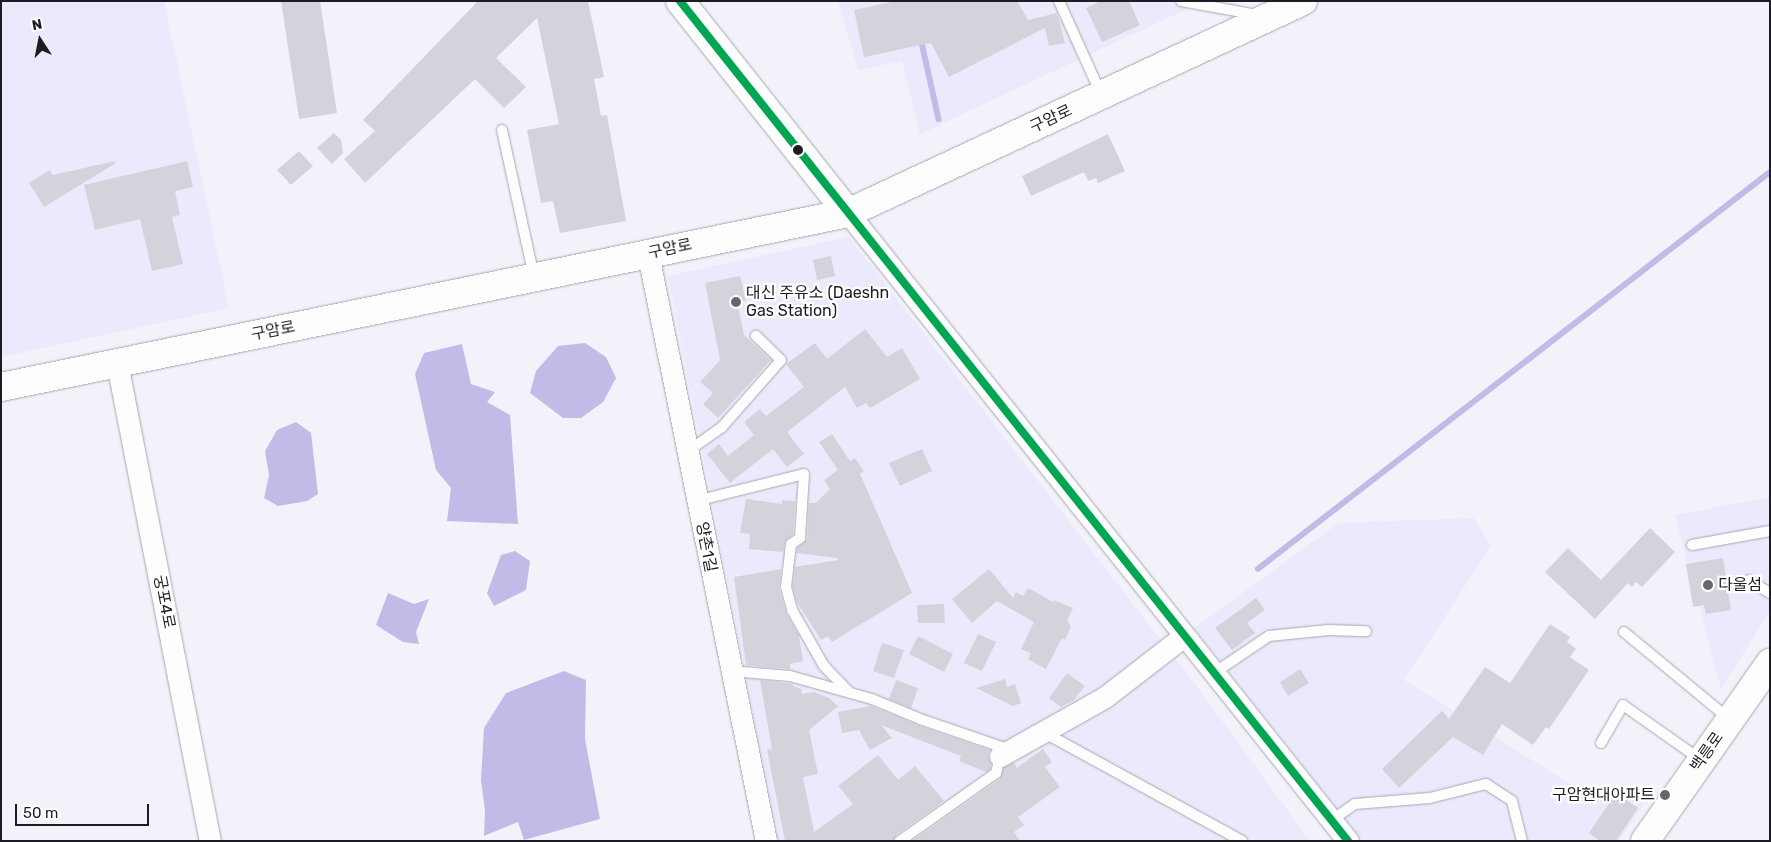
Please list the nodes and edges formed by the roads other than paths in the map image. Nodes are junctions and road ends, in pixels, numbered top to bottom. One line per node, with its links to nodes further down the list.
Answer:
1 (680, 1): 8 (main road)
2 (1059, 1): 6 (lane)
3 (1181, 1): 5 (lane)
4 (1302, 1): 5 (main road, 구암로)
5 (1269, 17): 6 (main road, 구암로)
6 (1101, 95): 8 (main road, 구암로)
7 (502, 130): 10 (lane)
8 (848, 213): 9 (main road, 구암로); 22 (street)
9 (648, 254): 10 (main road, 구암로); 14 (street, 양촌1길)
10 (534, 278): 12 (main road, 구암로)
11 (756, 336): 14 (lane)
12 (117, 362): 13 (main road, 구암로); 33 (street, 궁포4로)
13 (1, 387)
14 (687, 452): 15 (street, 양촌1길)
15 (696, 502): 24 (street, 양촌1길); 26 (lane)
16 (1770, 531): 17 (lane)
17 (1692, 544)
18 (1749, 580): 19 (lane)
19 (1770, 593)
20 (1366, 631): 25 (lane)
21 (1624, 632): 27 (lane)
22 (1184, 636): 25 (street); 28 (street)
23 (1770, 662): 27 (main road, 백릉로)
24 (730, 671): 26 (lane); 34 (street, 양촌1길)
25 (1214, 673): 32 (street)
26 (850, 693): 30 (lane)
27 (1730, 720): 31 (main road, 백릉로)
28 (1043, 732): 30 (street); 36 (lane)
29 (1601, 743): 31 (lane)
30 (1000, 756): 35 (lane)
31 (1701, 760): 39 (main road, 백릉로)
32 (1332, 820): 37 (street); 38 (lane)
33 (210, 841)
34 (766, 841)
35 (900, 841)
36 (1242, 841)
37 (1348, 841)
38 (1522, 841)
39 (1645, 841)

